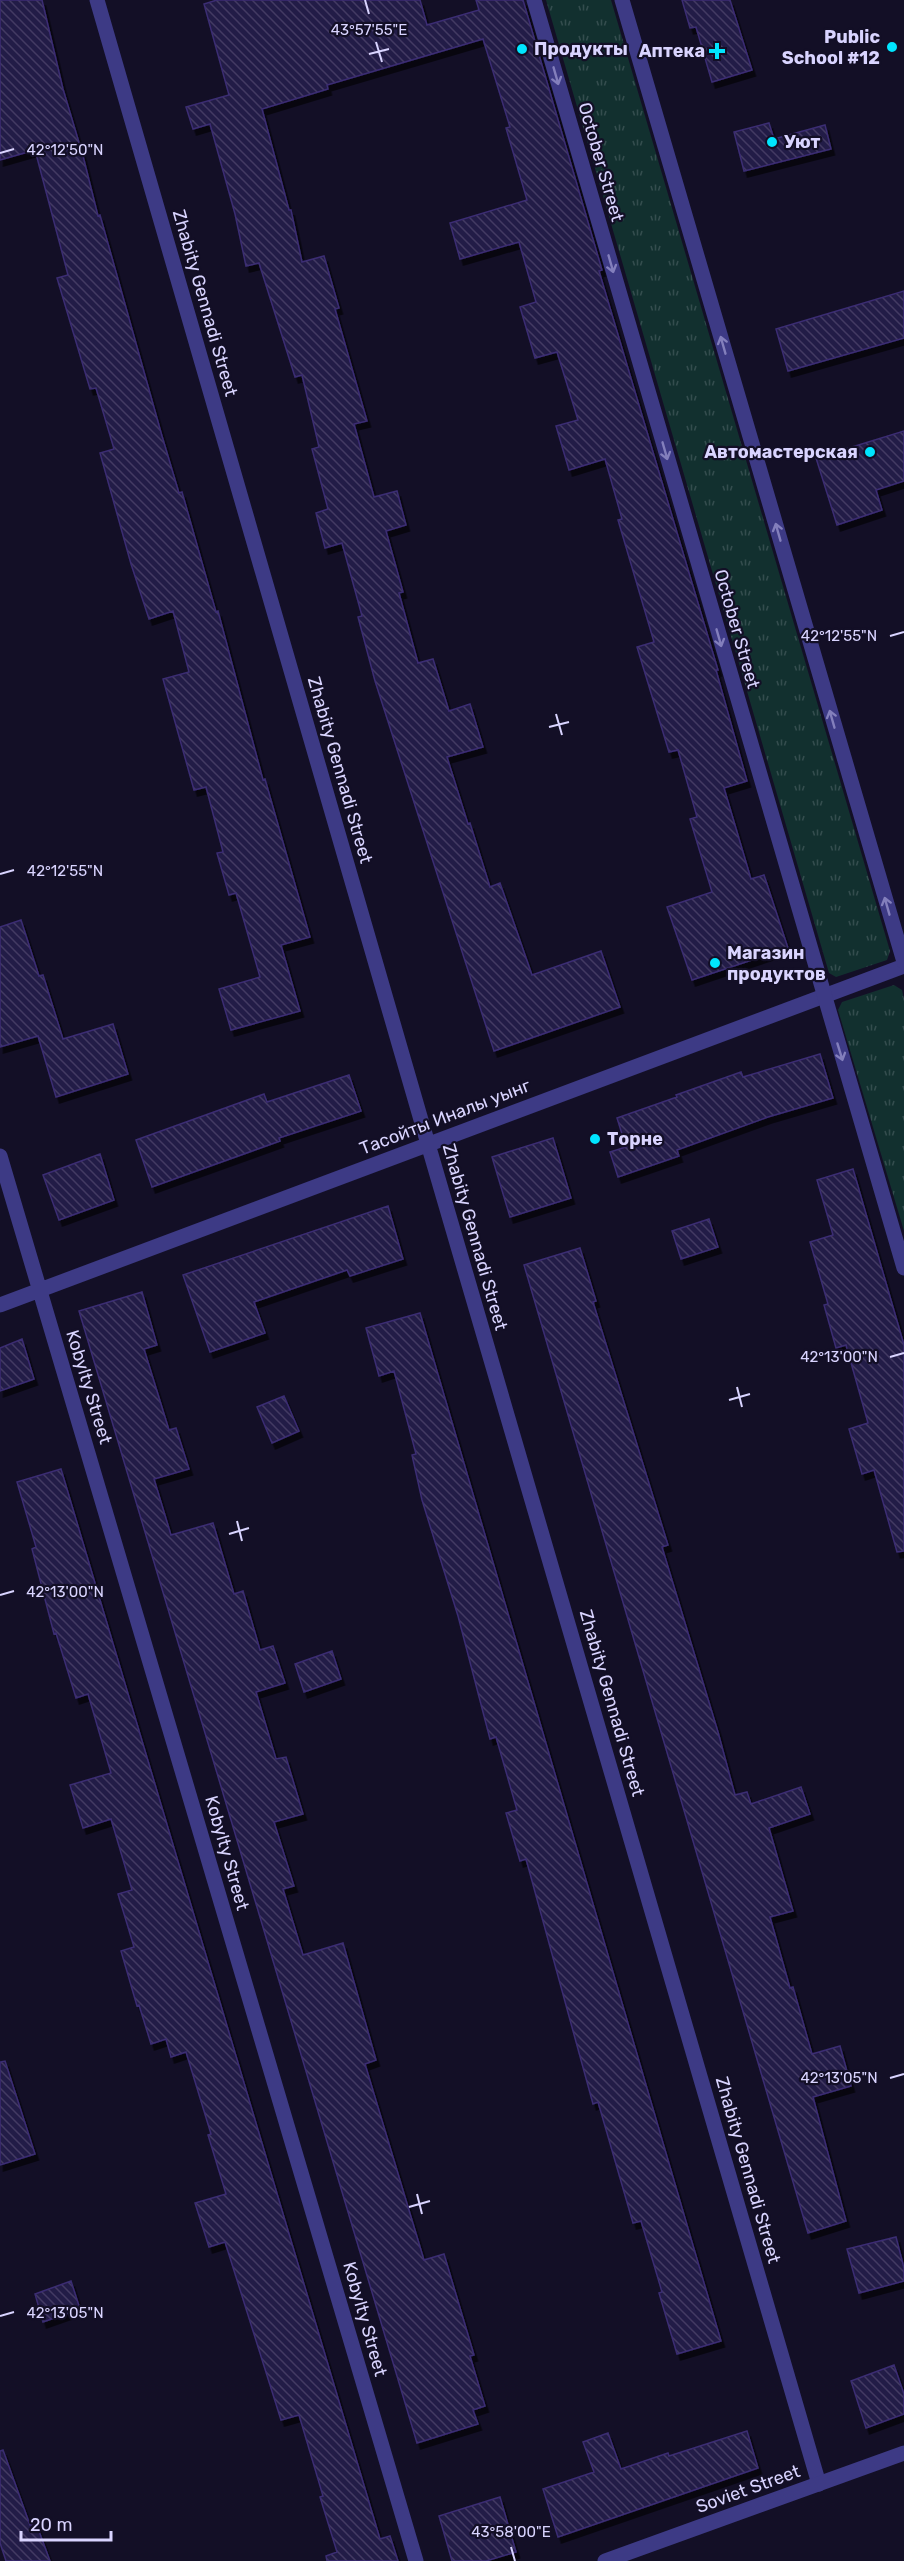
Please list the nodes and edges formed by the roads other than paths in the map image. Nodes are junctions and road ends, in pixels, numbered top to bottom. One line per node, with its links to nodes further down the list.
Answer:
1 (97, 0): 6 (street, Zhabity Gennadi Street)
2 (534, 0): 5 (street, October Street, one-way to 5)
3 (622, 0): 4 (street, one-way to 3)
4 (904, 964): 5 (street, Тасойты Иналы уынг)
5 (823, 995): 6 (street, Тасойты Иналы уынг); 8 (street, October Street, one-way to 8)
6 (428, 1144): 9 (street, Тасойты Иналы уынг); 12 (street, Zhabity Gennadi Street)
7 (0, 1156): 9 (street, Kobylty Street)
8 (904, 1268)
9 (39, 1290): 10 (street, Тасойты Иналы уынг); 13 (street, Kobylty Street)
10 (0, 1305)
11 (904, 2453): 12 (street, Soviet Street)
12 (819, 2484): 14 (street, Soviet Street)
13 (416, 2561)
14 (605, 2561)

